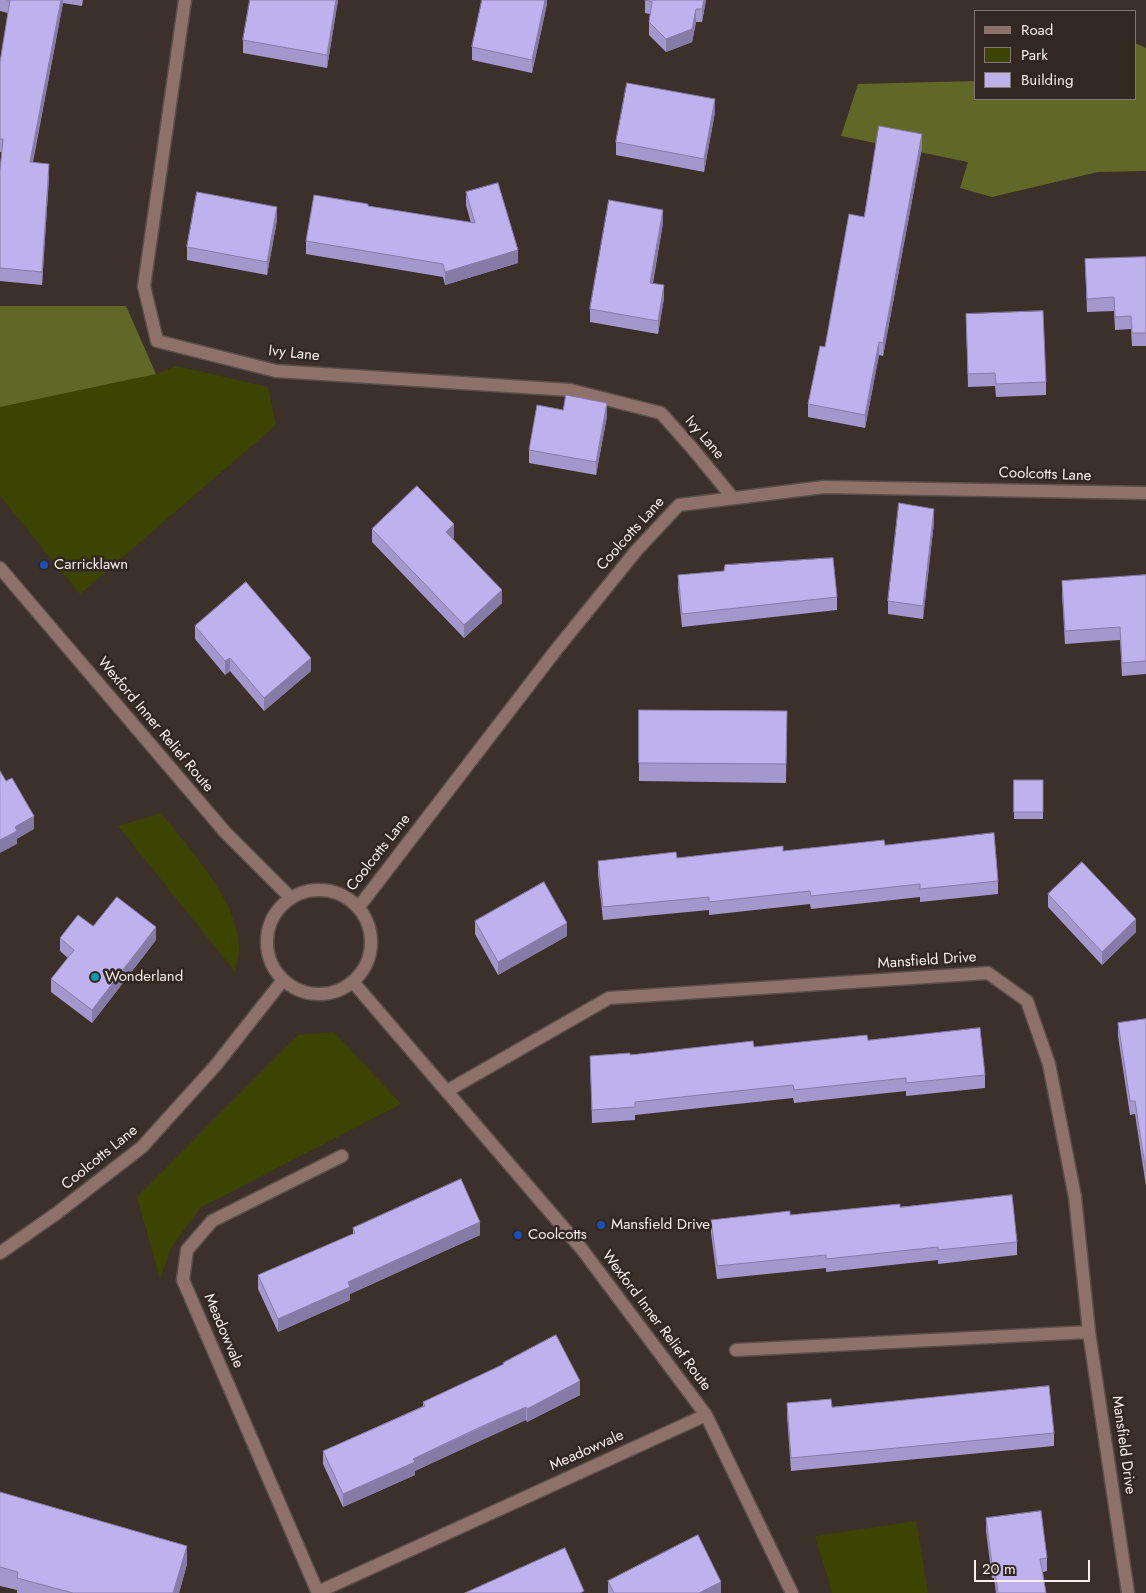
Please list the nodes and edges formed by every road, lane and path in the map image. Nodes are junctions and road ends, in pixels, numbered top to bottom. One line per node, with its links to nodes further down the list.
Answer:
1 (185, 0): 3 (street, Ivy Lane)
2 (1146, 493): 3 (street, Coolcotts Lane)
3 (732, 498): 6 (street, Coolcotts Lane)
4 (0, 568): 5 (street, Wexford Inner Relief Route)
5 (292, 898): 6 (street); 7 (street)
6 (358, 908): 8 (street)
7 (283, 980): 8 (street); 11 (street, Coolcotts Lane)
8 (353, 982): 9 (street, Wexford Inner Relief Route)
9 (447, 1091): 12 (street, Mansfield Drive); 14 (street, Wexford Inner Relief Route)
10 (342, 1156): 15 (street, Meadowvale)
11 (0, 1253)
12 (1089, 1332): 13 (street); 17 (street, Mansfield Drive)
13 (736, 1350)
14 (706, 1415): 15 (street, Meadowvale); 16 (street, Wexford Inner Relief Route)
15 (318, 1592)
16 (792, 1593)
17 (1128, 1593)

